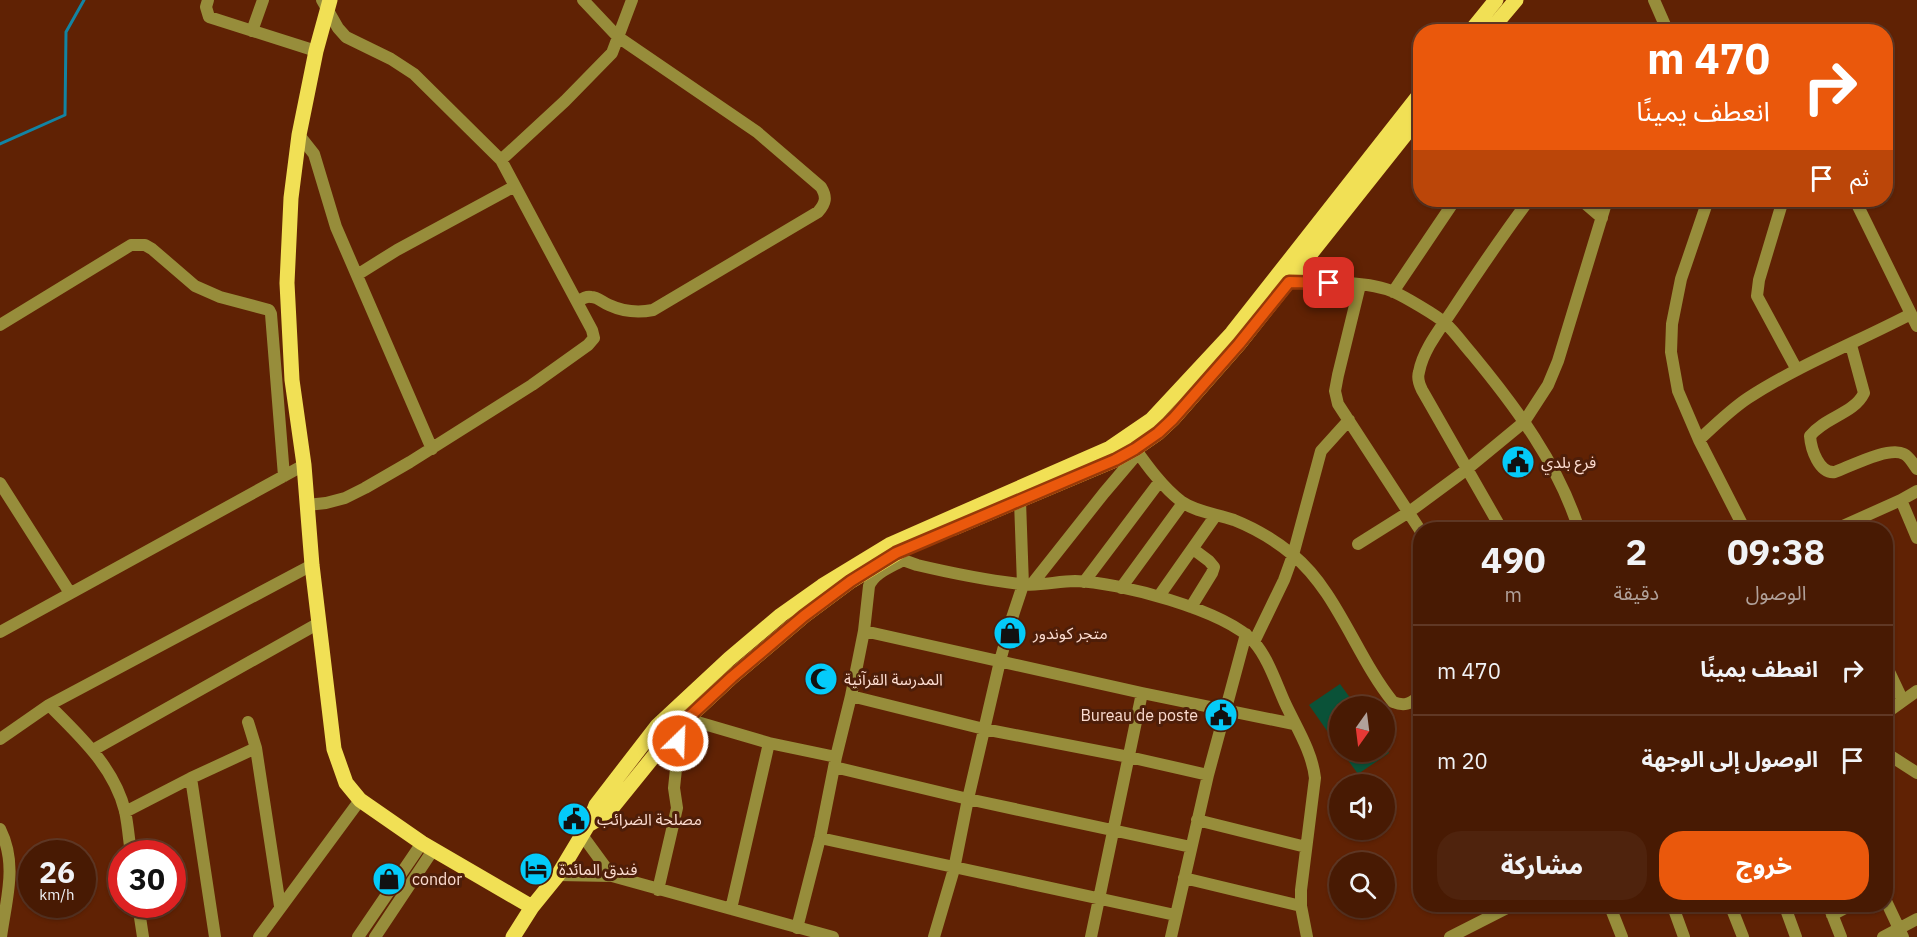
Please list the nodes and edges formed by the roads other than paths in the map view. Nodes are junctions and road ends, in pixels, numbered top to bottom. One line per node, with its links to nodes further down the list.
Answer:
1 (208, 0): 12 (street)
2 (263, 0): 12 (street)
3 (583, 0): 13 (street)
4 (632, 0): 13 (street)
5 (1496, 0): 9 (main road)
6 (1516, 0): 10 (main road)
7 (1654, 0): 11 (street)
8 (326, 3): 14 (main road); 18 (street)
9 (1476, 24)
10 (1496, 24)
11 (1664, 24)
12 (252, 31): 14 (street)
13 (618, 37): 18 (street); 32 (street)
14 (315, 51): 17 (main road)
15 (1413, 103): 42 (main road)
16 (1413, 125): 29 (main road)
17 (299, 135): 28 (street); 44 (main road)
18 (501, 160): 19 (street)
19 (515, 186): 28 (street); 32 (street)
20 (1450, 207): 31 (street)
21 (1524, 207): 34 (street)
22 (1589, 207): 27 (street)
23 (1605, 207): 27 (street)
24 (1706, 207): 41 (street)
25 (1781, 207): 38 (street)
26 (1858, 207): 33 (street)
27 (1602, 218): 40 (street)
28 (357, 275): 43 (street)
29 (1289, 282): 30 (street); 42 (main road)
30 (1360, 285): 31 (street); 39 (street)
31 (1393, 292): 34 (street)
32 (577, 302): 43 (street)
33 (1911, 314): 36 (street); 37 (street)
34 (1444, 322): 40 (street); 46 (street)
35 (0, 326): 47 (street)
36 (1917, 326)
37 (1851, 345): 38 (street); 45 (street)
38 (1797, 370): 41 (street)
39 (1349, 420): 55 (street); 65 (street)
40 (1524, 422): 46 (street); 59 (street)
41 (1699, 440): 60 (street)
42 (1133, 446): 48 (street); 52 (main road); 69 (street); 78 (main road)
43 (432, 448): 54 (street)
44 (304, 465): 47 (street); 54 (main road)
45 (1917, 469)
46 (1466, 470): 55 (street); 58 (street)
47 (284, 476): 71 (street)
48 (1160, 481): 53 (street); 68 (street)
49 (0, 483): 71 (street)
50 (1917, 491): 51 (street)
51 (1901, 500): 61 (street); 62 (street)
52 (1020, 501): 66 (main road); 69 (street)
53 (1183, 503): 56 (street); 70 (street)
54 (307, 505): 67 (main road)
55 (1409, 512): 57 (street); 63 (street)
56 (1216, 515): 64 (street); 65 (street)
57 (1415, 522)
58 (1497, 522)
59 (1577, 522)
60 (1741, 522)
61 (1852, 522)
62 (1917, 538)
63 (1358, 544)
64 (1193, 549): 72 (street); 73 (street)
65 (1293, 555): 77 (street); 84 (street)
66 (899, 556): 69 (street); 75 (street); 78 (main road)
67 (312, 565): 74 (main road); 86 (street)
68 (1084, 582): 69 (street); 70 (street)
69 (1028, 585): 79 (street)
70 (1121, 588): 72 (street)
71 (70, 594): 76 (street)
72 (1159, 597): 73 (street)
73 (1191, 607): 77 (street)
74 (318, 623): 97 (street); 105 (main road)
75 (864, 631): 79 (street); 83 (street)
76 (0, 632)
77 (1250, 638): 88 (street); 91 (street)
78 (759, 644): 89 (main road); 109 (main road)
79 (1000, 661): 82 (street); 92 (street)
80 (1893, 679): 85 (street)
81 (1917, 690): 85 (street)
82 (1142, 693): 88 (street); 98 (street)
83 (851, 696): 92 (street); 100 (street)
84 (1413, 701)
85 (1903, 701): 87 (street)
86 (49, 705): 94 (street); 97 (street)
87 (1893, 708)
88 (1224, 710): 91 (street); 102 (street)
89 (687, 719): 93 (main road); 95 (street)
90 (248, 722): 96 (street)
91 (1294, 724): 115 (street)
92 (984, 729): 98 (street); 104 (street)
93 (675, 730): 109 (main road); 120 (street)
94 (0, 739)
95 (769, 743): 100 (street); 125 (street)
96 (256, 748): 103 (street); 122 (street)
97 (93, 750): 106 (street)
98 (1129, 757): 102 (street); 110 (street)
99 (1893, 758): 101 (street)
100 (835, 762): 104 (street); 111 (street)
101 (1917, 773)
102 (1208, 775): 107 (street)
103 (190, 778): 106 (street); 140 (street)
104 (968, 799): 110 (street); 116 (street)
105 (360, 800): 113 (main road); 122 (street)
106 (125, 812): 112 (street)
107 (1197, 820): 114 (street); 115 (street)
108 (0, 829): 138 (street)
109 (585, 830): 117 (main road); 118 (street)
110 (1114, 830): 114 (street); 121 (street)
111 (820, 838): 116 (street); 136 (street)
112 (129, 840)
113 (427, 846): 124 (main road); 142 (street); 143 (street)
114 (1191, 847): 119 (street)
115 (1306, 847): 123 (street)
116 (954, 868): 121 (street); 146 (street)
117 (558, 875): 118 (street); 124 (main road)
118 (612, 876): 120 (street)
119 (1184, 878): 123 (street); 133 (street)
120 (658, 890): 125 (street)
121 (1099, 899): 133 (street); 147 (street)
122 (280, 906): 141 (street)
123 (1301, 906): 149 (street)
124 (532, 907): 144 (main road)
125 (731, 909): 136 (street)
126 (1499, 912): 150 (street)
127 (1612, 912): 151 (street)
128 (1675, 912): 152 (street)
129 (1733, 912): 153 (street)
130 (1787, 912): 154 (street)
131 (1831, 912): 155 (street)
132 (1891, 912): 137 (street)
133 (1175, 915): 148 (street)
134 (140, 918): 139 (street)
135 (1917, 919): 137 (street)
136 (805, 932): 145 (street)
137 (1901, 933): 156 (street)
138 (1, 937)
139 (143, 937)
140 (215, 937)
141 (259, 937)
142 (358, 937)
143 (375, 937)
144 (513, 937)
145 (833, 937)
146 (934, 937)
147 (1091, 937)
148 (1171, 937)
149 (1307, 937)
150 (1450, 937)
151 (1622, 937)
152 (1684, 937)
153 (1743, 937)
154 (1796, 937)
155 (1841, 937)
156 (1883, 937)

